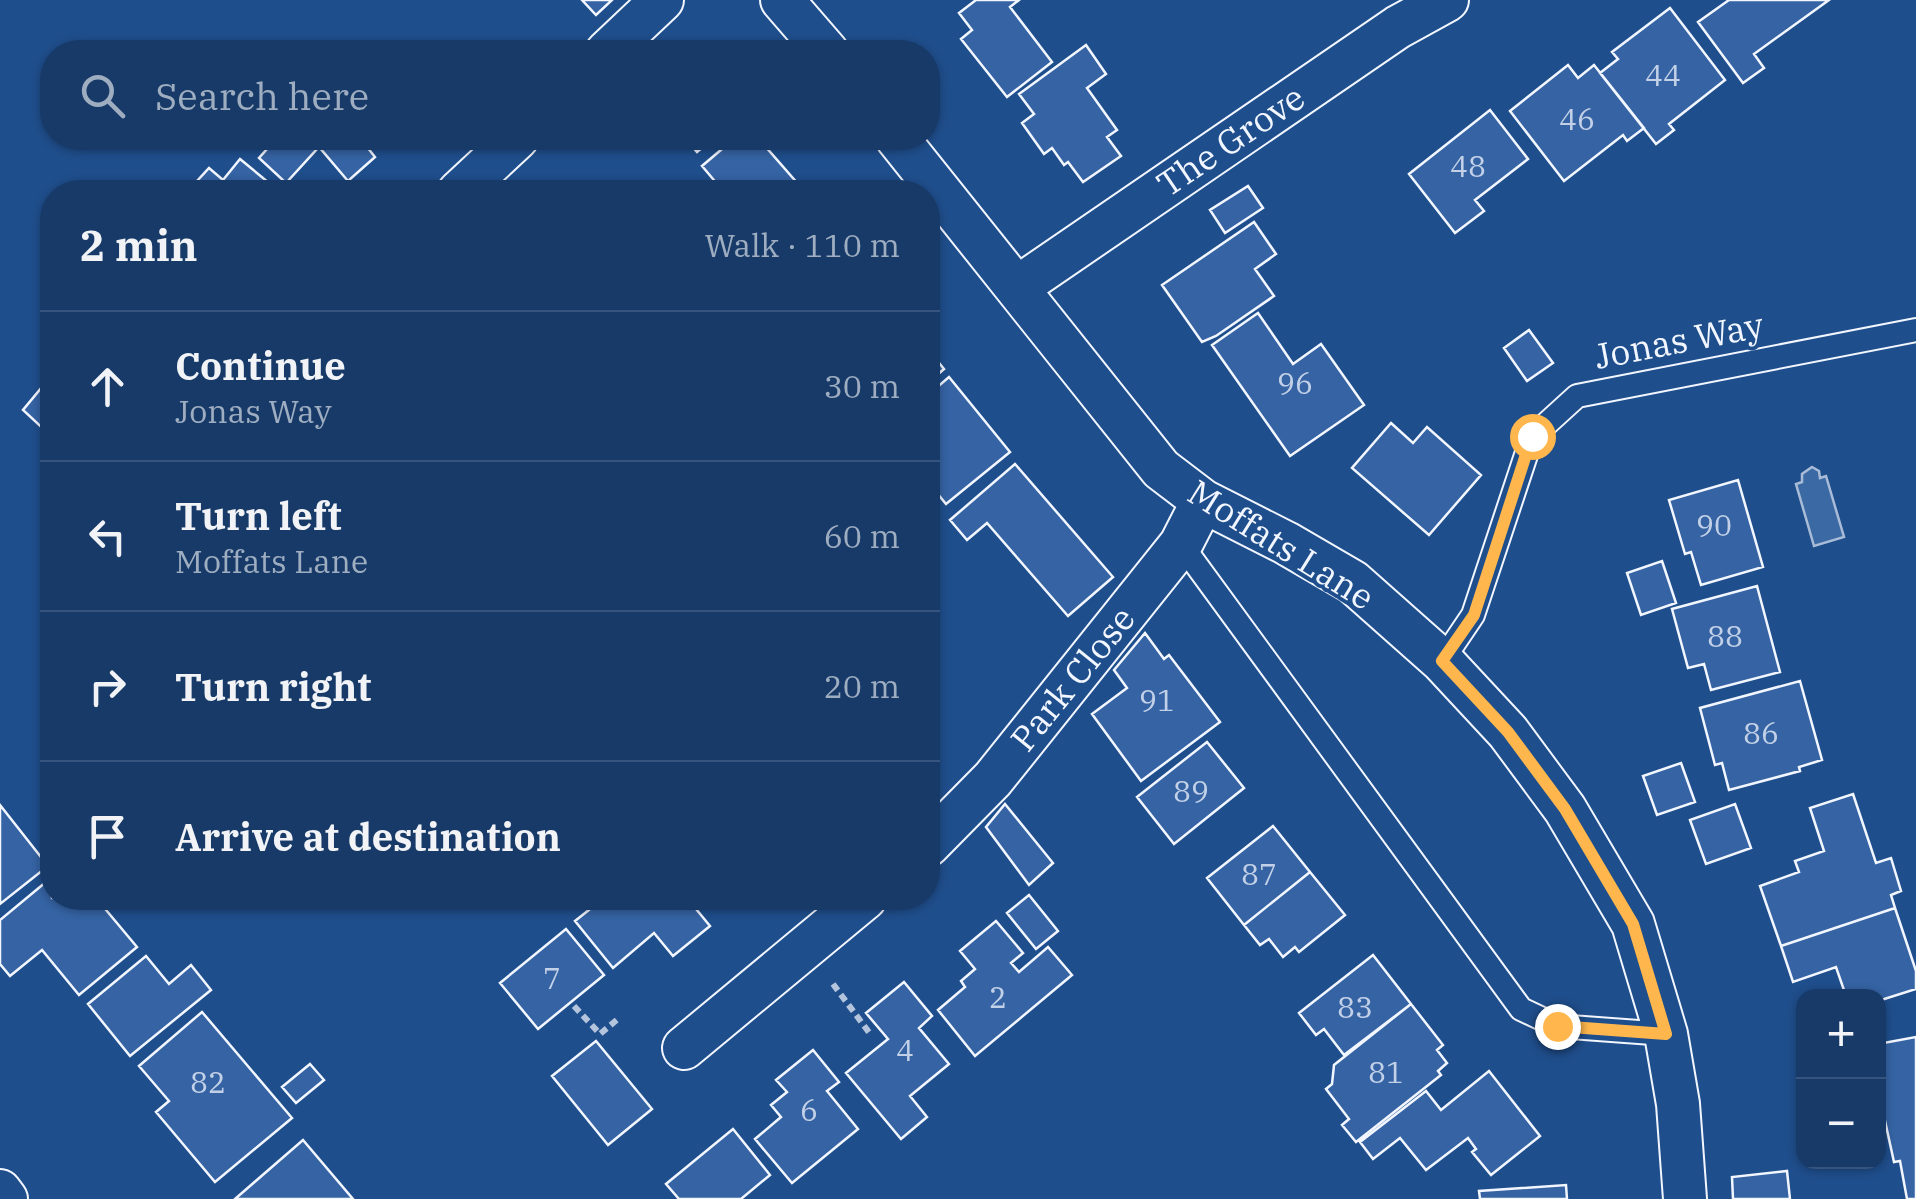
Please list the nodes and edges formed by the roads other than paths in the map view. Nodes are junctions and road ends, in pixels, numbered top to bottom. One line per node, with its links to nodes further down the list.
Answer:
1 (662, 0): 4 (street)
2 (782, 0): 5 (street)
3 (1447, 0): 11 (street, The Grove)
4 (620, 40)
5 (816, 40)
6 (504, 150): 8 (street)
7 (907, 150): 9 (street, Moffats Lane)
8 (471, 180)
9 (931, 180)
10 (940, 191): 11 (street, Moffats Lane)
11 (1018, 287): 13 (street, Moffats Lane)
12 (1916, 330): 15 (lane, Jonas Way)
13 (1203, 501): 14 (street, Park Close); 15 (street, Moffats Lane)
14 (1181, 544): 16 (street, Park Close); 18 (lane)
15 (1442, 661): 18 (street, Moffats Lane)
16 (940, 833)
17 (850, 910): 19 (street)
18 (1666, 1034): 22 (street, Moffats Lane)
19 (684, 1048)
20 (0, 1191): 21 (street)
21 (6, 1199)
22 (1685, 1199)

